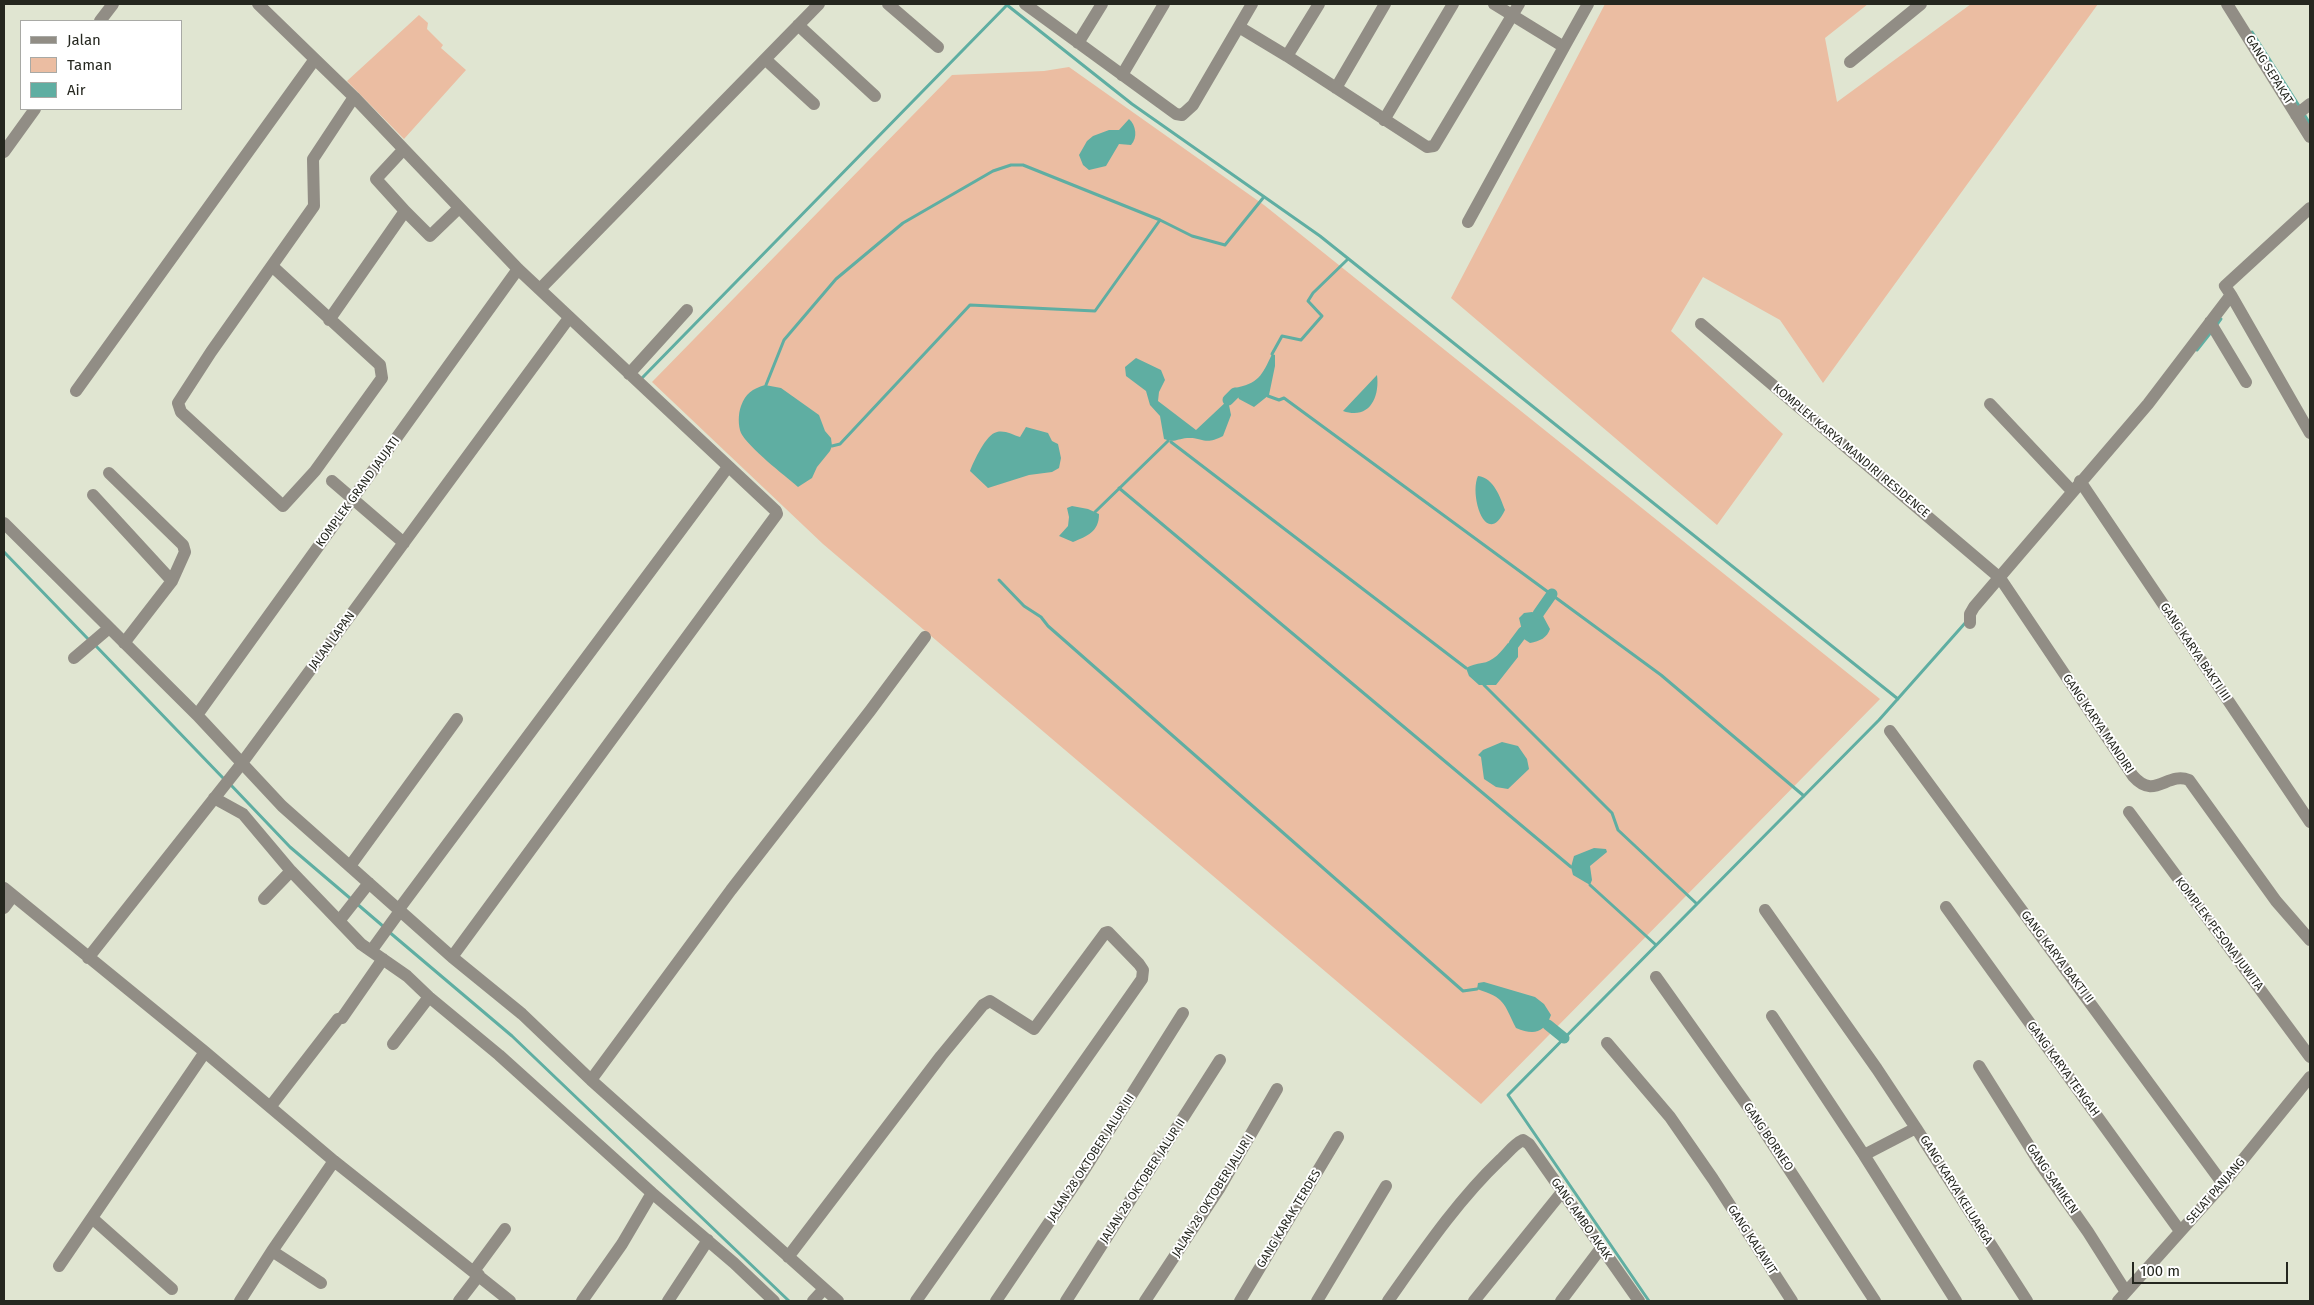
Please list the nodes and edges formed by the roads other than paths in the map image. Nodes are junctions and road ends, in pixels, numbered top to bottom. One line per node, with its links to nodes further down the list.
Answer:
1 (113, 4): 18 (street)
2 (258, 4): 26 (street)
3 (819, 4): 19 (street)
4 (888, 4): 22 (street)
5 (1102, 4): 21 (street)
6 (1164, 4): 28 (street)
7 (1252, 4): 20 (street)
8 (1319, 4): 24 (street)
9 (1385, 4): 29 (street)
10 (1453, 4): 35 (street)
11 (1494, 4): 17 (street)
12 (1519, 4): 17 (street)
13 (1588, 4): 23 (street)
14 (1921, 4): 27 (street)
15 (2227, 4): 34 (street, GANG SEPAKAT)
16 (1033, 6): 21 (street)
17 (1512, 15): 23 (street); 35 (street)
18 (101, 20)
19 (798, 26): 25 (street); 30 (street)
20 (1239, 27): 24 (street); 28 (street)
21 (1078, 42): 28 (street)
22 (938, 47)
23 (1564, 47): 42 (street)
24 (1287, 56): 29 (street)
25 (765, 59): 32 (street); 45 (street)
26 (315, 60): 31 (street); 54 (street)
27 (1850, 62)
28 (1122, 75)
29 (1336, 88): 35 (street)
30 (875, 96)
31 (354, 98): 37 (street); 43 (street)
32 (814, 104)
33 (35, 110): 38 (street)
34 (2303, 110): 36 (street, GANG SEPAKAT)
35 (1384, 120)
36 (2310, 137)
37 (403, 150): 39 (street); 41 (street)
38 (4, 152)
39 (459, 208): 41 (street); 44 (street)
40 (2310, 208): 46 (street)
41 (405, 211): 49 (street)
42 (1468, 222)
43 (272, 266): 49 (street); 49 (street)
44 (518, 269): 45 (street); 62 (street, KOMPLEK GRAND JAUJATI)
45 (540, 289): 48 (street)
46 (2231, 295): 51 (street); 56 (street)
47 (687, 310): 52 (street)
48 (569, 318): 52 (street); 64 (street, JALAN LAPAN)
49 (329, 320)
50 (1701, 324): 65 (street, KOMPLEK KARYA MANDIRI RESIDENCE)
51 (2212, 327): 53 (street); 60 (street)
52 (629, 374): 57 (street)
53 (2246, 382)
54 (76, 391)
55 (1990, 404): 60 (street, GANG KARYA BAKTI III)
56 (2310, 433)
57 (728, 467): 86 (street); 91 (street)
58 (109, 473): 66 (street)
59 (332, 481): 62 (street)
60 (2080, 487): 65 (street); 78 (street, GANG KARYA BAKTI III)
61 (93, 495): 66 (street)
62 (354, 498): 64 (street); 72 (street, KOMPLEK GRAND JAUJATI)
63 (4, 523): 68 (street)
64 (404, 543): 75 (street, JALAN LAPAN)
65 (2000, 578): 67 (street); 89 (street, GANG KARYA MANDIRI)
66 (172, 581): 70 (street)
67 (1970, 623)
68 (104, 633): 70 (street); 71 (street)
69 (925, 636): 105 (street)
70 (124, 643): 72 (street)
71 (79, 654)
72 (197, 715): 75 (street)
73 (457, 719): 79 (street)
74 (1890, 730): 112 (street, GANG KARYA BAKTI II)
75 (241, 765): 76 (street, JALAN LAPAN); 79 (street)
76 (217, 794): 80 (street); 92 (street, JALAN LAPAN)
77 (2128, 812): 101 (street, KOMPLEK PESONA JUWITA)
78 (2310, 822)
79 (350, 866): 81 (street)
80 (291, 871): 83 (street); 88 (street)
81 (369, 883): 86 (street); 88 (street)
82 (8, 892): 85 (street); 92 (street)
83 (264, 898)
84 (1946, 907): 118 (street, GANG KARYA TENGAH)
85 (4, 908)
86 (399, 910): 90 (street); 91 (street)
87 (1765, 910): 108 (street)
88 (341, 919): 90 (street)
89 (2310, 940)
90 (373, 948): 93 (street)
91 (452, 957): 105 (street)
92 (88, 958): 100 (street)
93 (384, 960): 95 (street); 107 (street)
94 (1656, 977): 148 (street, GANG BORNEO)
95 (428, 997): 99 (street); 115 (street)
96 (1182, 1013): 138 (street, JALAN 28 OKTOBER JALUR III)
97 (1772, 1016): 110 (street)
98 (1607, 1043): 147 (street, GANG KALAWIT)
99 (393, 1044)
100 (205, 1052): 107 (street); 116 (street)
101 (2310, 1056)
102 (1220, 1060): 139 (street, JALAN 28 OKTOBER JALUR II)
103 (1979, 1066): 128 (street, GANG SAMIKEN)
104 (2310, 1077): 112 (street, SELAT PANJANG)
105 (591, 1080): 122 (street)
106 (1277, 1089): 140 (street, JALAN 28 OKTOBER JALUR I)
107 (270, 1107): 111 (street)
108 (1916, 1128): 110 (street, GANG KARYA KELUARGA); 150 (street, GANG KARYA KELUARGA)
109 (1338, 1137): 141 (street, GANG KARAK TERDES)
110 (1864, 1155): 149 (street)
111 (334, 1161): 121 (street); 124 (street)
112 (2223, 1184): 118 (street, SELAT PANJANG)
113 (1386, 1186): 142 (street)
114 (1562, 1192): 120 (street, GANG AMBO AKAK); 143 (street, GANG AMBO AKAK); 144 (street)
115 (652, 1193): 119 (street); 133 (street)
116 (92, 1218): 123 (street); 126 (street)
117 (505, 1229): 124 (street)
118 (2180, 1231): 128 (street, SELAT PANJANG)
119 (708, 1240): 134 (street); 135 (street)
120 (1601, 1248): 145 (street); 146 (street, GANG AMBO AKAK)
121 (272, 1251): 125 (street); 130 (street)
122 (788, 1258): 127 (street); 137 (street)
123 (58, 1266)
124 (476, 1273): 131 (street); 132 (street)
125 (321, 1283)
126 (172, 1289)
127 (824, 1289): 129 (street); 136 (street)
128 (2122, 1297)
129 (813, 1300)
130 (240, 1301)
131 (459, 1301)
132 (510, 1301)
133 (582, 1301)
134 (668, 1301)
135 (774, 1301)
136 (838, 1301)
137 (916, 1301)
138 (996, 1301)
139 (1066, 1301)
140 (1146, 1301)
141 (1240, 1301)
142 (1317, 1301)
143 (1388, 1301)
144 (1474, 1301)
145 (1561, 1301)
146 (1639, 1301)
147 (1792, 1301)
148 (1875, 1301)
149 (1956, 1301)
150 (2027, 1301)

